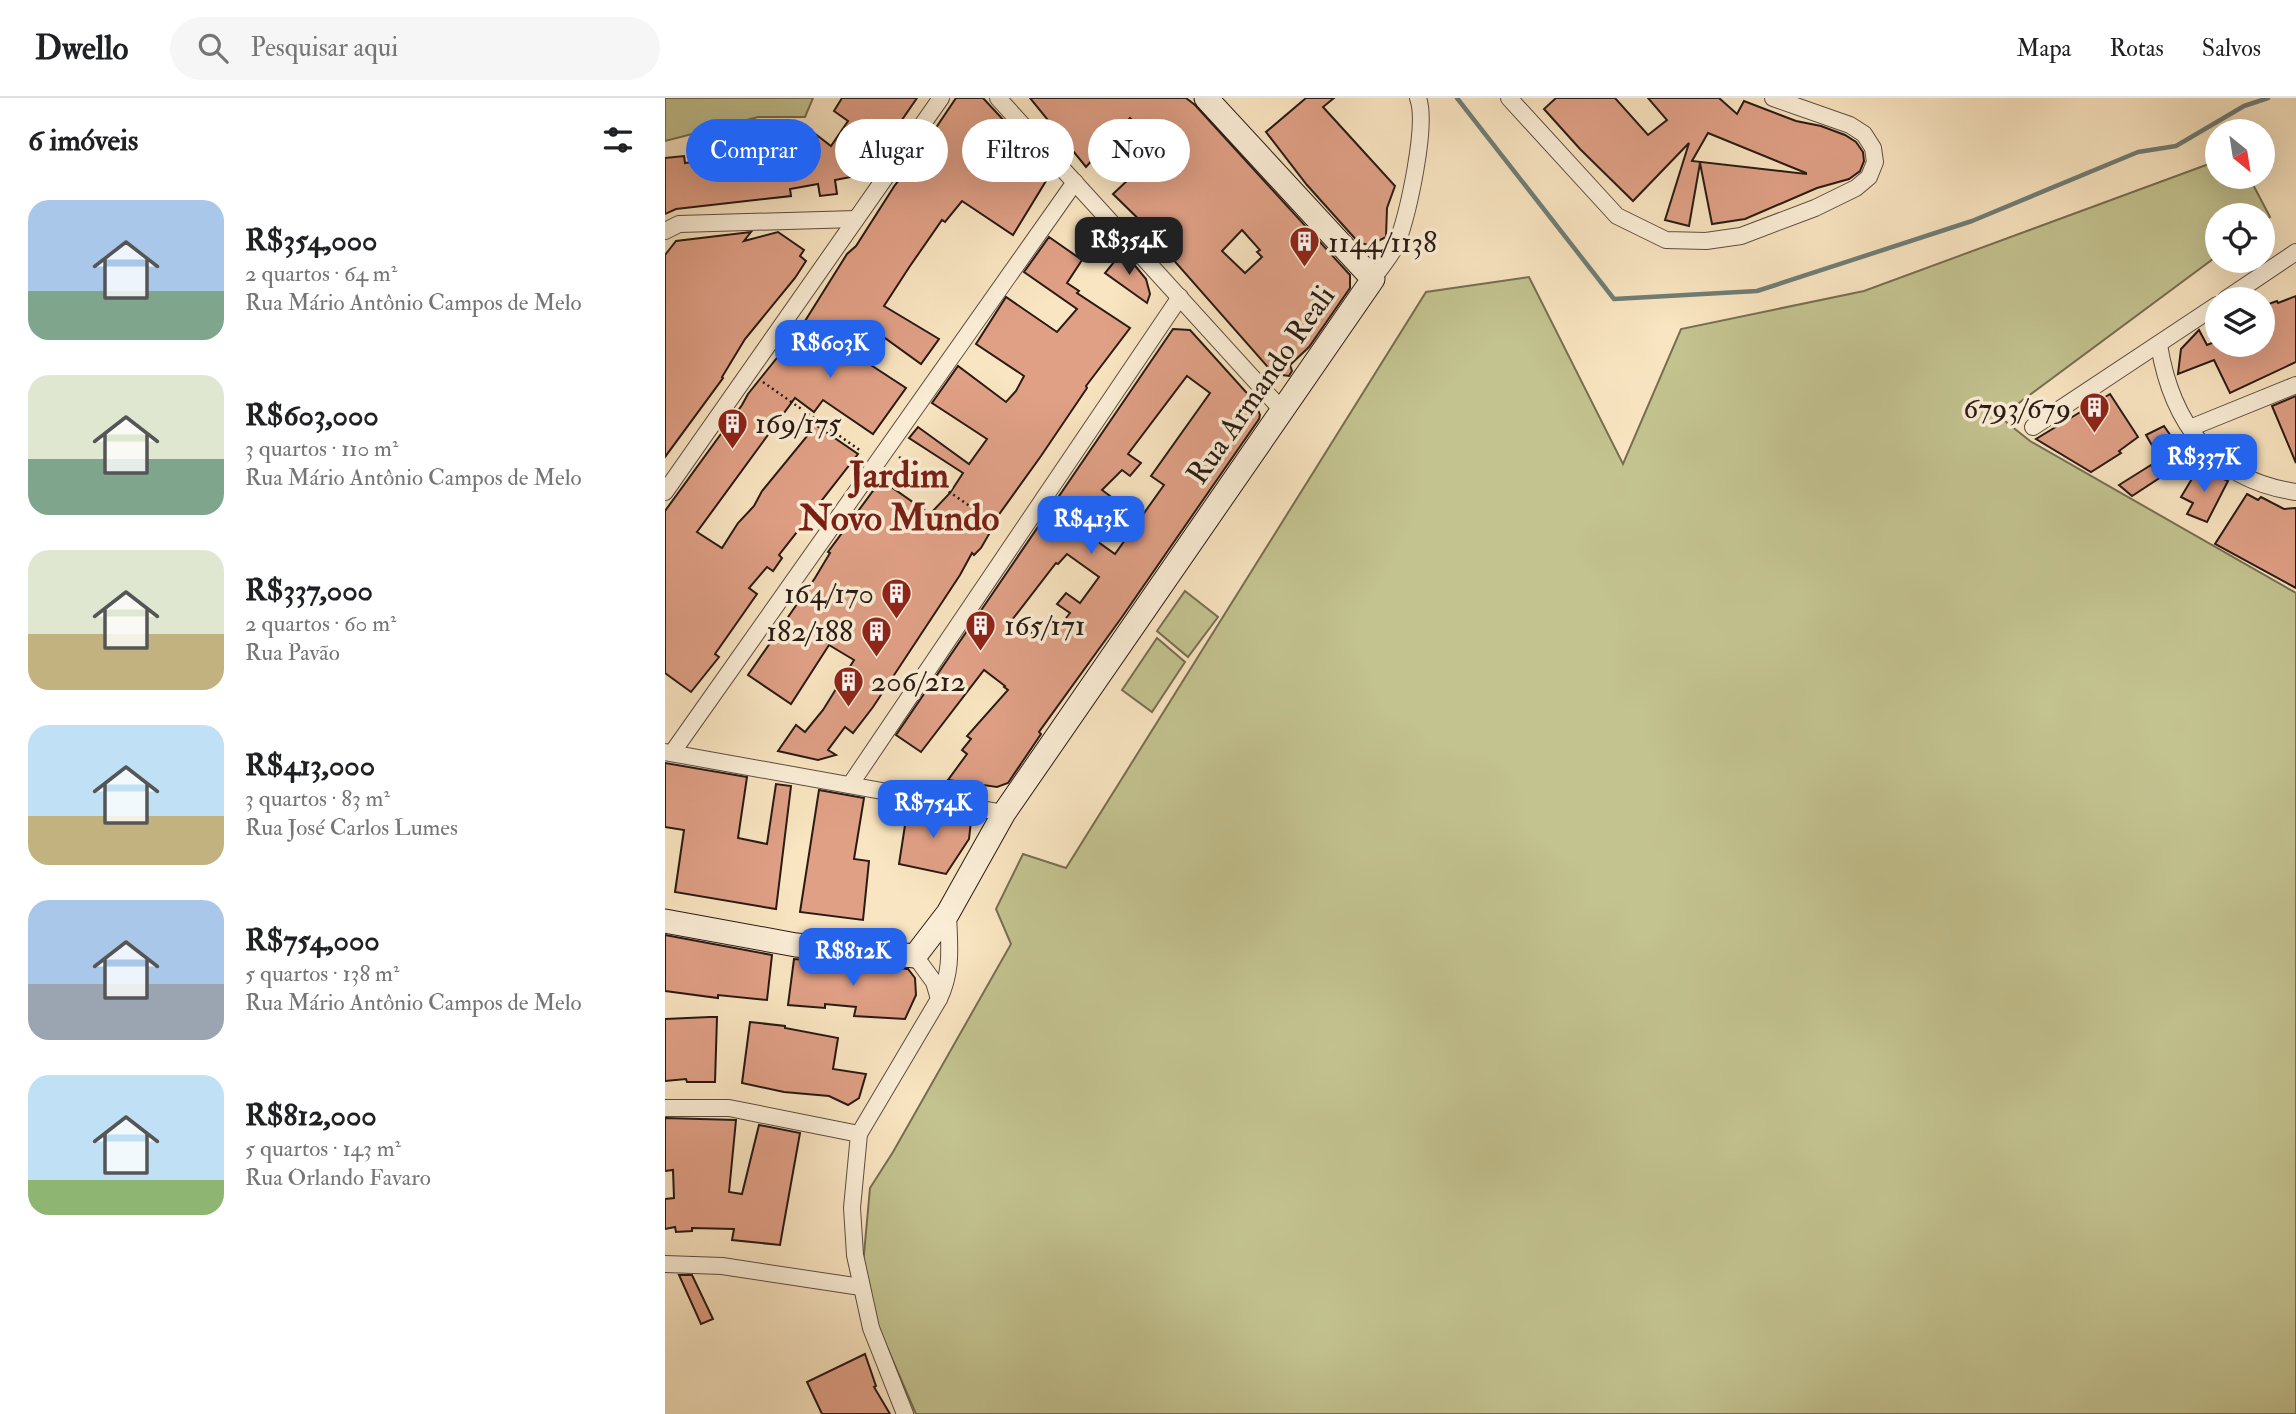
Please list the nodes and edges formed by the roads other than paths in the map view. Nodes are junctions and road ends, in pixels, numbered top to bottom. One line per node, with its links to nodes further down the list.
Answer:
1 (941, 98): 8 (street)
2 (997, 98): 7 (street)
3 (1206, 98): 11 (street)
4 (1418, 98): 11 (street)
5 (1509, 98): 6 (street)
6 (1773, 98)
7 (1075, 182): 13 (street); 22 (street)
8 (856, 219): 9 (street); 20 (street)
9 (665, 232)
10 (2296, 252): 12 (street)
11 (1373, 279): 17 (street, Rua Armando Reali)
12 (2244, 287)
13 (1180, 297): 17 (street); 23 (street)
14 (2205, 313): 15 (street)
15 (2159, 345): 18 (street); 19 (street)
16 (2296, 385): 19 (street)
17 (1282, 410): 24 (street, Rua Armando Reali)
18 (2033, 426)
19 (2190, 428): 21 (street)
20 (665, 492)
21 (2296, 492)
22 (669, 752): 23 (street)
23 (850, 785): 24 (street)
24 (1004, 813): 25 (street, Rua Armando Reali)
25 (948, 913): 27 (street, Rua Armando Reali); 28 (street)
26 (665, 920): 27 (street)
27 (915, 956): 28 (street)
28 (939, 999): 30 (street)
29 (665, 1108): 30 (street)
30 (859, 1135): 32 (street)
31 (665, 1264): 32 (street)
32 (861, 1287): 33 (street)
33 (905, 1414)

